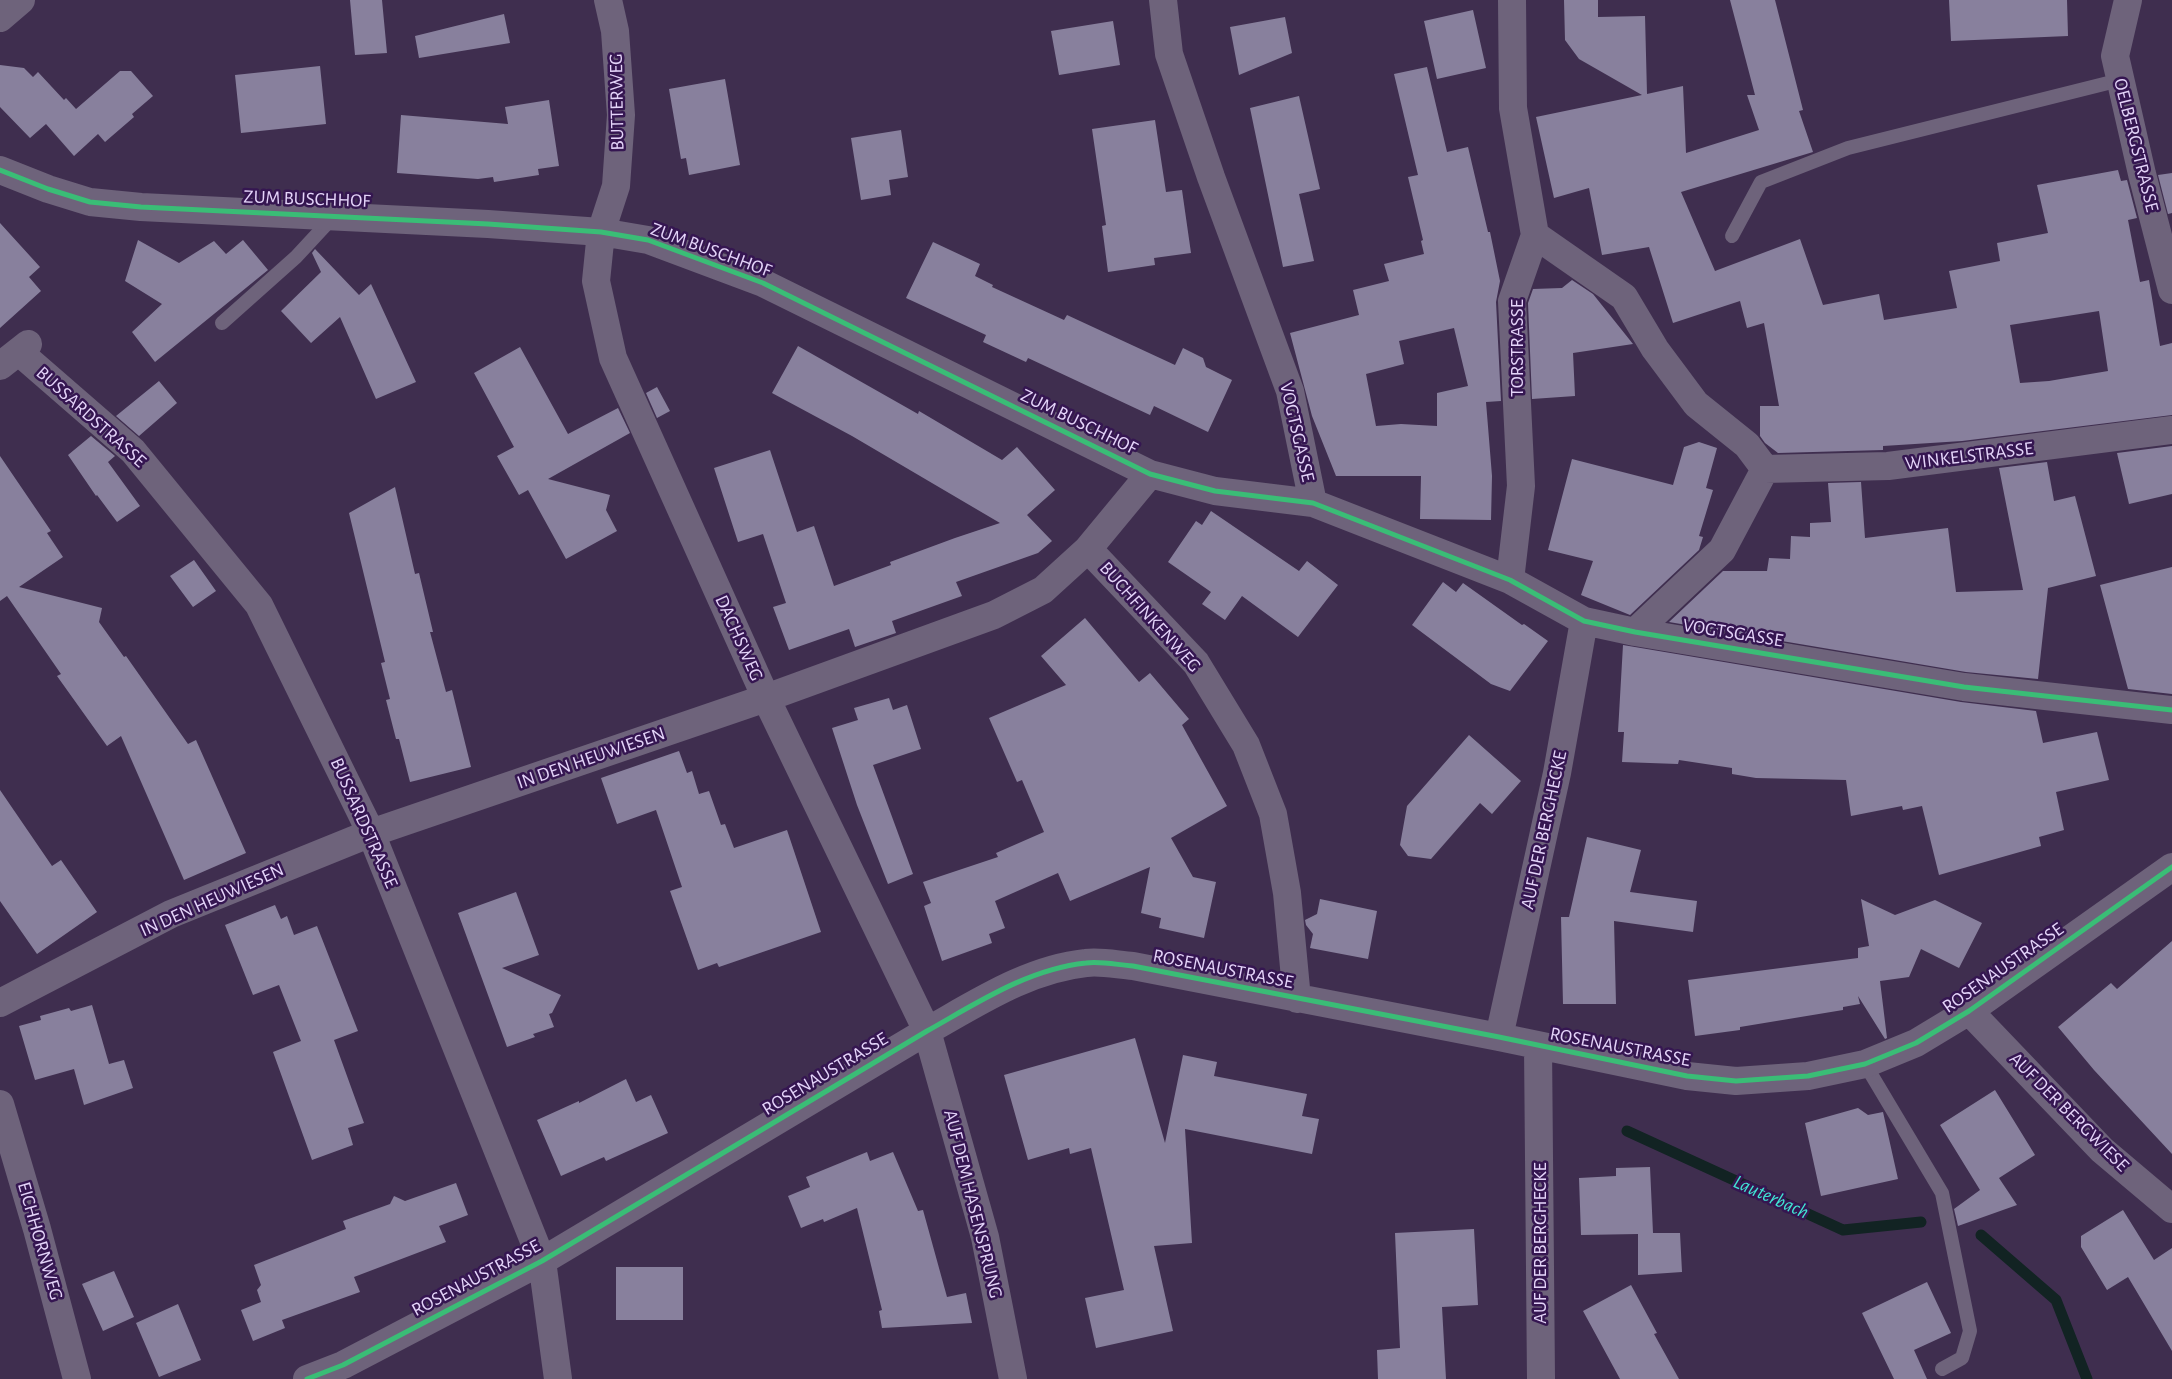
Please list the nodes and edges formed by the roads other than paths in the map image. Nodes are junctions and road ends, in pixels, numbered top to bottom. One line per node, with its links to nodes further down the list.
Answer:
1 (21, 0): 6 (street)
2 (608, 0): 10 (street, BUTTERWEG)
3 (1163, 0): 19 (street, VOGTSGASSE)
4 (1512, 0): 11 (street, TORSTRASSE)
5 (2128, 0): 7 (street, OELBERGSTRASSE)
6 (0, 18)
7 (2120, 80): 12 (lane); 13 (street, OELBERGSTRASSE)
8 (0, 170): 9 (street, ZUM BUSCHHOF)
9 (334, 215): 10 (street, ZUM BUSCHHOF); 14 (lane)
10 (602, 232): 18 (street, ZUM BUSCHHOF); 24 (street, DACHSWEG)
11 (1535, 236): 17 (street); 21 (street, TORSTRASSE)
12 (1732, 236)
13 (2172, 290)
14 (222, 323)
15 (16, 354): 26 (street, BUSSARDSTRASSE)
16 (2172, 430): 17 (street, WINKELSTRASSE)
17 (1765, 469): 23 (street)
18 (1150, 474): 19 (street, ZUM BUSCHHOF); 20 (street, IN DEN HEUWIESEN)
19 (1313, 503): 21 (street, VOGTSGASSE)
20 (1088, 549): 24 (street, IN DEN HEUWIESEN); 28 (street, BUCHFINKENWEG)
21 (1510, 580): 22 (street, VOGTSGASSE)
22 (1584, 621): 23 (street, VOGTSGASSE); 32 (street, AUF DER BERGHECKE)
23 (1635, 632): 25 (street, VOGTSGASSE)
24 (766, 698): 26 (street, IN DEN HEUWIESEN); 31 (street, DACHSWEG)
25 (2172, 710)
26 (371, 833): 29 (street, IN DEN HEUWIESEN); 37 (street, BUSSARDSTRASSE)
27 (2172, 867): 30 (street, ROSENAUSTRASSE)
28 (1297, 999): 31 (street, ROSENAUSTRASSE); 32 (street, ROSENAUSTRASSE)
29 (0, 1003)
30 (1969, 1011): 34 (street, ROSENAUSTRASSE); 36 (street, AUF DER BERGWIESE)
31 (927, 1030): 37 (street, ROSENAUSTRASSE); 42 (street, AUF DEM HASENSPRUNG)
32 (1499, 1037): 33 (street, ROSENAUSTRASSE)
33 (1538, 1046): 34 (street, ROSENAUSTRASSE); 43 (street, AUF DER BERGHECKE)
34 (1866, 1064): 38 (lane)
35 (0, 1104): 39 (street, EICHHORNWEG)
36 (2172, 1210)
37 (542, 1261): 40 (street, ROSENAUSTRASSE); 41 (street, BUSSARDSTRASSE)
38 (1942, 1369)
39 (77, 1379)
40 (307, 1379)
41 (558, 1379)
42 (1013, 1379)
43 (1541, 1379)

